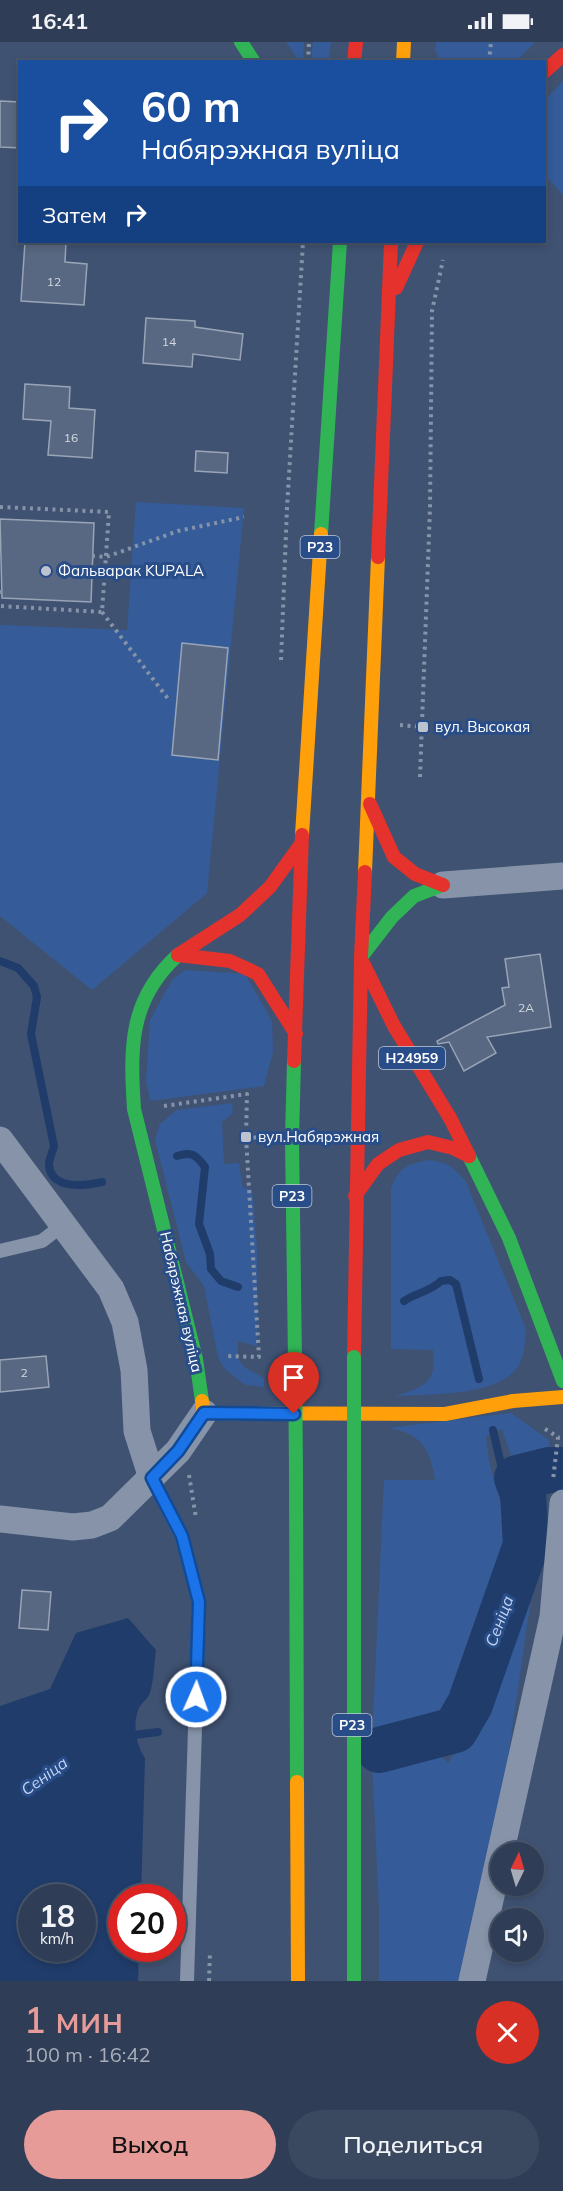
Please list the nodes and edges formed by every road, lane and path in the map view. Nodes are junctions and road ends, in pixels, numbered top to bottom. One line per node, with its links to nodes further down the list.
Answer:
1 (241, 42): 7 (main road)
2 (309, 42): 8 (path)
3 (356, 42): 9 (main road)
4 (404, 42): 10 (main road)
5 (491, 42): 11 (path)
6 (563, 55): 12 (main road)
7 (253, 60)
8 (308, 60)
9 (354, 60)
10 (402, 60)
11 (489, 60)
12 (546, 70)
13 (303, 243): 25 (path)
14 (391, 243): 18 (main road, Р23)
15 (417, 243): 18 (main road, Р23)
16 (339, 244): 29 (main road, Р23)
17 (444, 253): 27 (path)
18 (387, 309): 28 (main road, Р23)
19 (0, 507): 22 (path)
20 (244, 518): 22 (path)
21 (92, 556): 22 (path)
22 (106, 557): 24 (path)
23 (0, 606): 24 (path)
24 (102, 612): 26 (path)
25 (281, 662)
26 (169, 700)
27 (420, 777)
28 (367, 798): 31 (main road); 33 (main road, Р23)
29 (301, 844): 32 (main road, Набярэжная вуліца); 34 (main road, Р23)
30 (563, 876): 31 (street)
31 (443, 885): 33 (main road)
32 (178, 955): 34 (main road); 35 (main road, Набярэжная вуліца)
33 (361, 957): 37 (main road, Н24959); 38 (main road, Р23)
34 (296, 1034): 51 (main road, Р23, bridge)
35 (134, 1109): 41 (path); 44 (main road, Набярэжная вуліца)
36 (0, 1140): 39 (street)
37 (469, 1156): 38 (main road); 42 (main road, Н24959)
38 (355, 1196): 52 (main road, Р23, bridge)
39 (64, 1224): 40 (lane); 46 (street)
40 (0, 1251)
41 (219, 1356)
42 (563, 1381)
43 (563, 1397): 44 (main road)
44 (204, 1413): 46 (street)
45 (556, 1451): 47 (path)
46 (152, 1478): 48 (street); 50 (lane)
47 (558, 1493): 49 (street)
48 (0, 1519)
49 (558, 1619): 53 (street)
50 (187, 1981)
51 (298, 1981)
52 (354, 1981)
53 (472, 1981)

